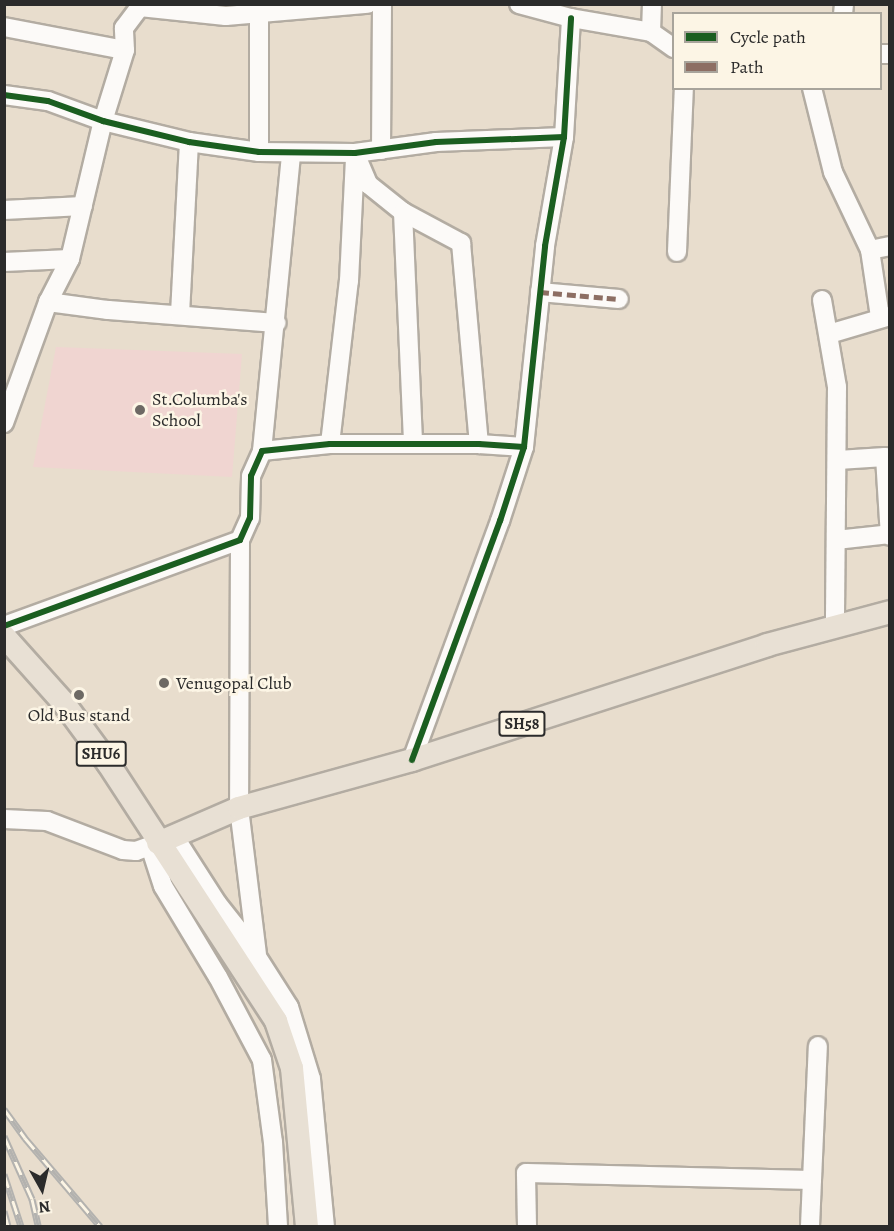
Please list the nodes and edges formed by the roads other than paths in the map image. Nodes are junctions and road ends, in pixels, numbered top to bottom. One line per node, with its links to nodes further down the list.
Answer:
1 (367, 4): 6 (street)
2 (382, 4): 18 (street)
3 (519, 4): 7 (street)
4 (652, 4): 9 (street)
5 (141, 6): 6 (street); 11 (street)
6 (259, 14): 19 (street)
7 (571, 18): 9 (street); 16 (street)
8 (4, 27): 11 (street)
9 (651, 32): 10 (street)
10 (672, 47)
11 (125, 50): 15 (street)
12 (684, 90): 27 (street)
13 (812, 90): 26 (street)
14 (4, 95): 15 (street)
15 (104, 121): 17 (street); 22 (street)
16 (564, 137): 18 (street); 30 (street)
17 (189, 142): 19 (street); 34 (street)
18 (381, 150): 21 (street)
19 (259, 152): 20 (street)
20 (291, 153): 21 (street); 36 (street)
21 (355, 153): 24 (street); 39 (street)
22 (83, 206): 23 (street); 28 (street)
23 (4, 210)
24 (403, 212): 40 (street); 41 (street)
25 (890, 246): 26 (street)
26 (870, 249): 35 (street)
27 (677, 252)
28 (70, 259): 29 (street); 33 (street)
29 (4, 262)
30 (540, 292): 31 (street); 42 (street)
31 (619, 299)
32 (822, 300): 37 (street)
33 (48, 302): 34 (street); 38 (street)
34 (180, 314): 36 (street)
35 (885, 316): 37 (street)
36 (276, 323): 43 (street)
37 (829, 334): 44 (street)
38 (4, 423)
39 (330, 444): 40 (street); 43 (street)
40 (413, 444): 41 (street)
41 (479, 444): 42 (street)
42 (524, 447): 52 (street)
43 (262, 451): 46 (street)
44 (838, 460): 45 (street); 47 (street)
45 (890, 535): 47 (street)
46 (240, 540): 49 (street); 53 (street)
47 (836, 540): 50 (street)
48 (890, 612): 50 (main road, SH58)
49 (4, 626)
50 (835, 627): 52 (main road, SH58)
51 (4, 636): 55 (main road, SHU6)
52 (412, 760): 53 (main road, SH58)
53 (239, 808): 55 (main road, SH58); 56 (street)
54 (4, 819): 55 (street)
55 (160, 842): 56 (street); 59 (street); 60 (main road, SHU6)
56 (258, 957): 61 (street)
57 (818, 1046): 58 (street)
58 (812, 1180): 62 (street); 63 (street)
59 (278, 1227)
60 (307, 1227)
61 (325, 1227)
62 (526, 1227)
63 (810, 1227)

